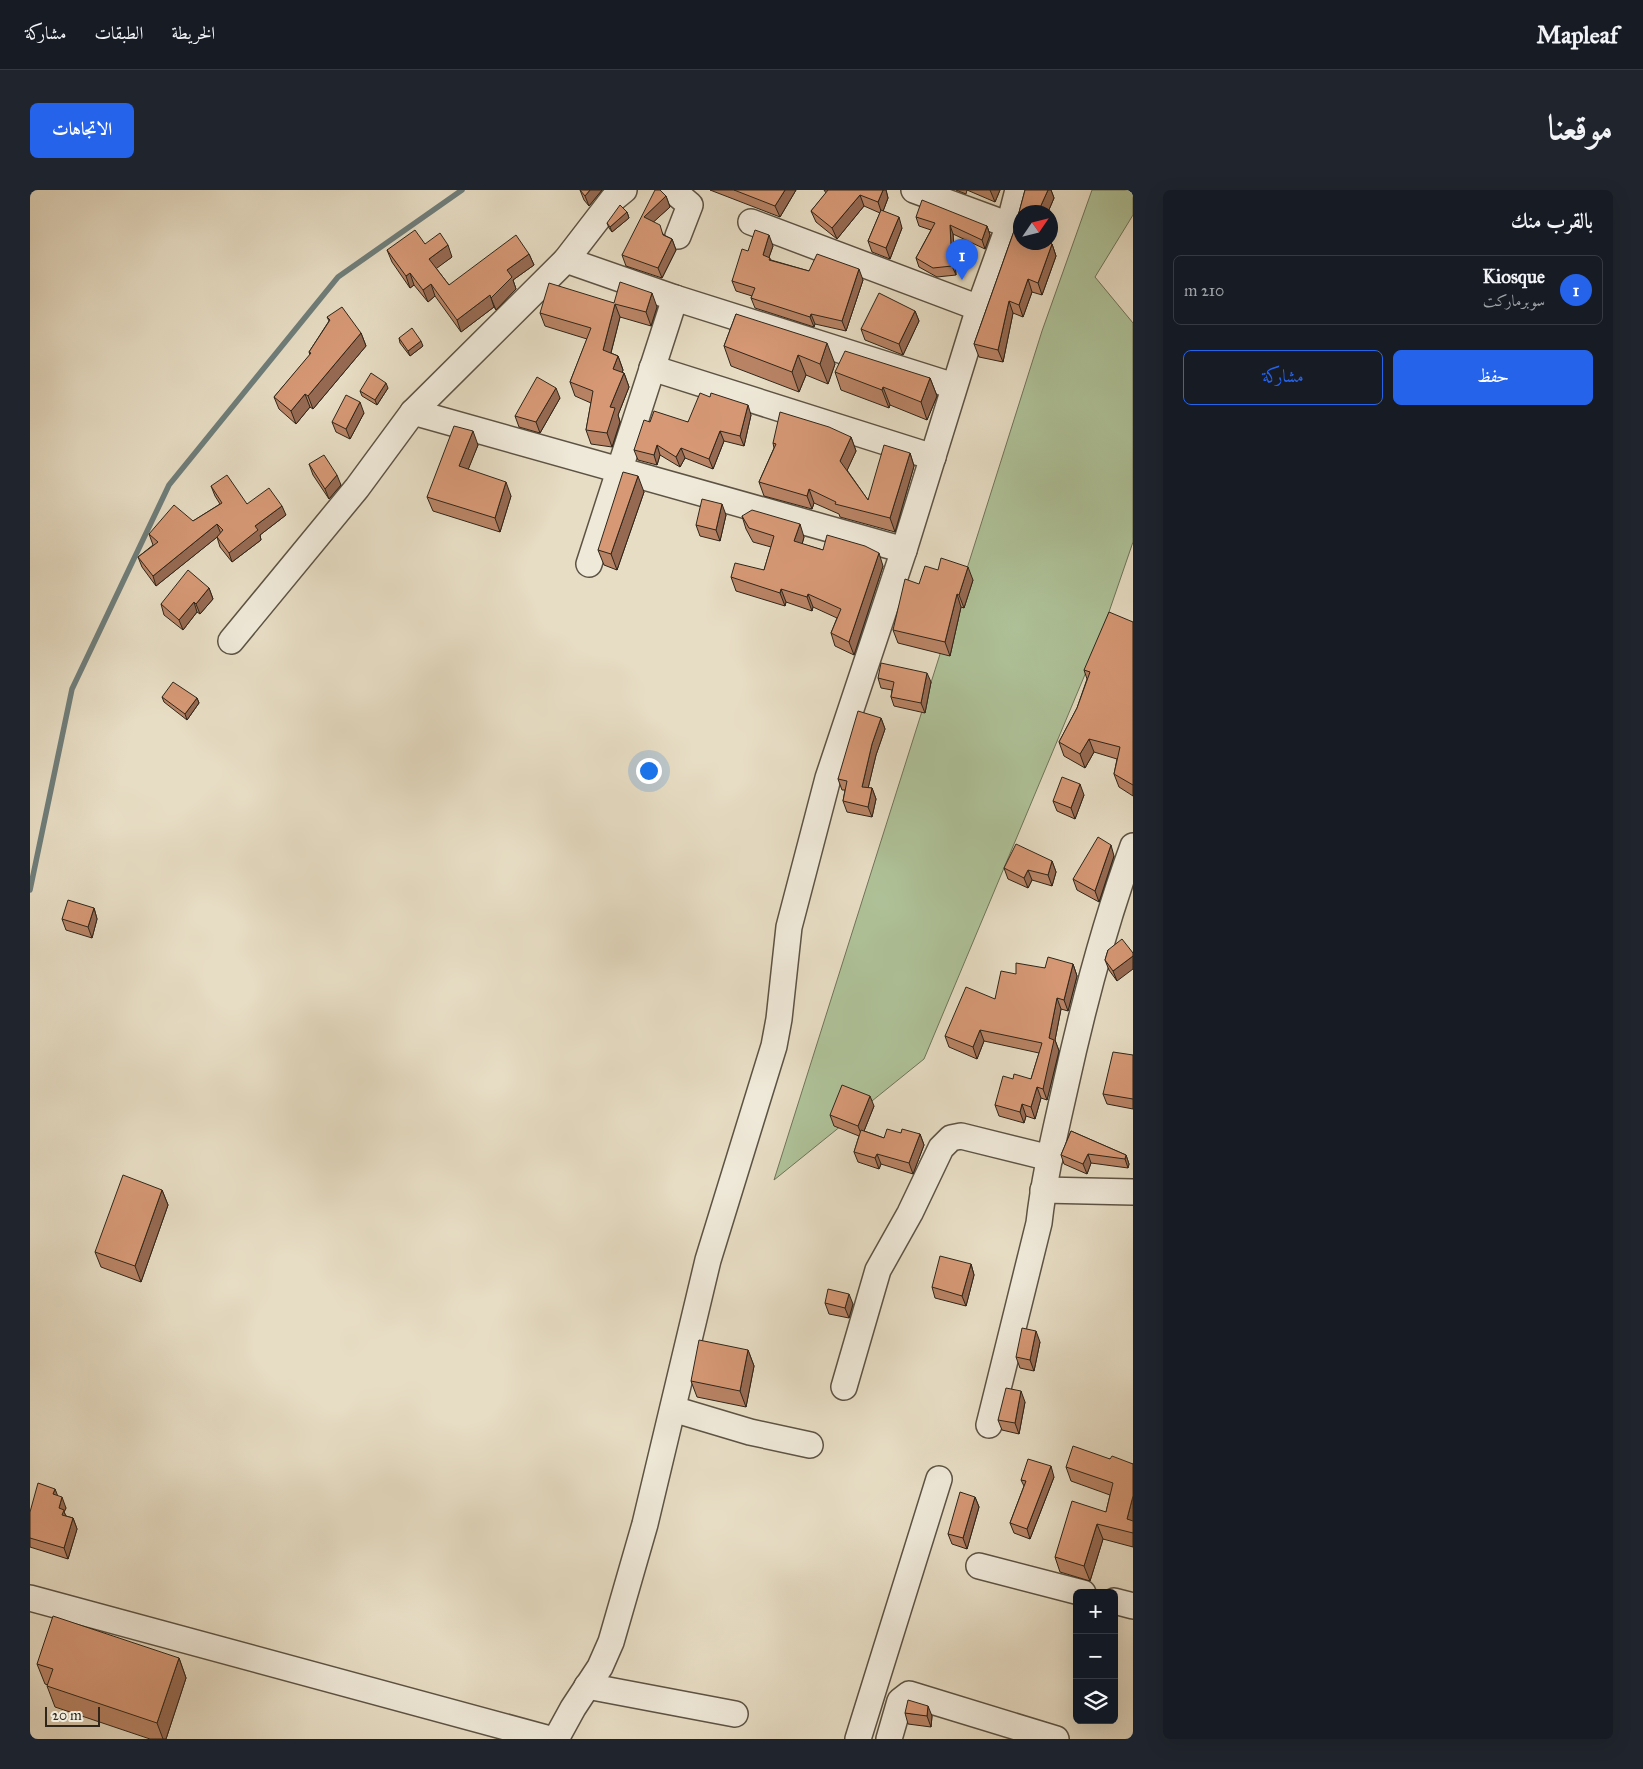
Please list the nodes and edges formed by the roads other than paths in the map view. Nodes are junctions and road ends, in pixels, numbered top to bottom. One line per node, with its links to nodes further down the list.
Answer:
1 (624, 190): 8 (street)
2 (672, 190): 7 (street)
3 (914, 190): 6 (street)
4 (1018, 190): 6 (street)
5 (751, 222): 10 (street)
6 (1009, 225): 10 (street)
7 (678, 236)
8 (566, 260): 9 (street); 13 (street)
9 (674, 298): 11 (street); 12 (street)
10 (978, 308): 12 (street)
11 (652, 368): 14 (street); 15 (street)
12 (954, 386): 14 (street)
13 (413, 412): 15 (street); 18 (street)
14 (933, 456): 16 (street)
15 (619, 470): 16 (street); 17 (street)
16 (904, 550): 24 (street)
17 (588, 564)
18 (231, 641)
19 (1133, 846): 20 (street)
20 (1050, 1158): 21 (street); 23 (street)
21 (1043, 1190): 22 (street); 25 (street)
22 (1133, 1192)
23 (844, 1387)
24 (673, 1410): 26 (street); 33 (street)
25 (989, 1425)
26 (810, 1445)
27 (939, 1479): 37 (street)
28 (979, 1566): 29 (street)
29 (1073, 1590)
30 (30, 1598): 35 (street)
31 (1118, 1602): 32 (street)
32 (1133, 1606)
33 (587, 1686): 34 (street); 36 (street)
34 (735, 1714)
35 (550, 1739)
36 (556, 1739)
37 (858, 1739)
38 (889, 1739): 39 (street)
39 (1056, 1739)

